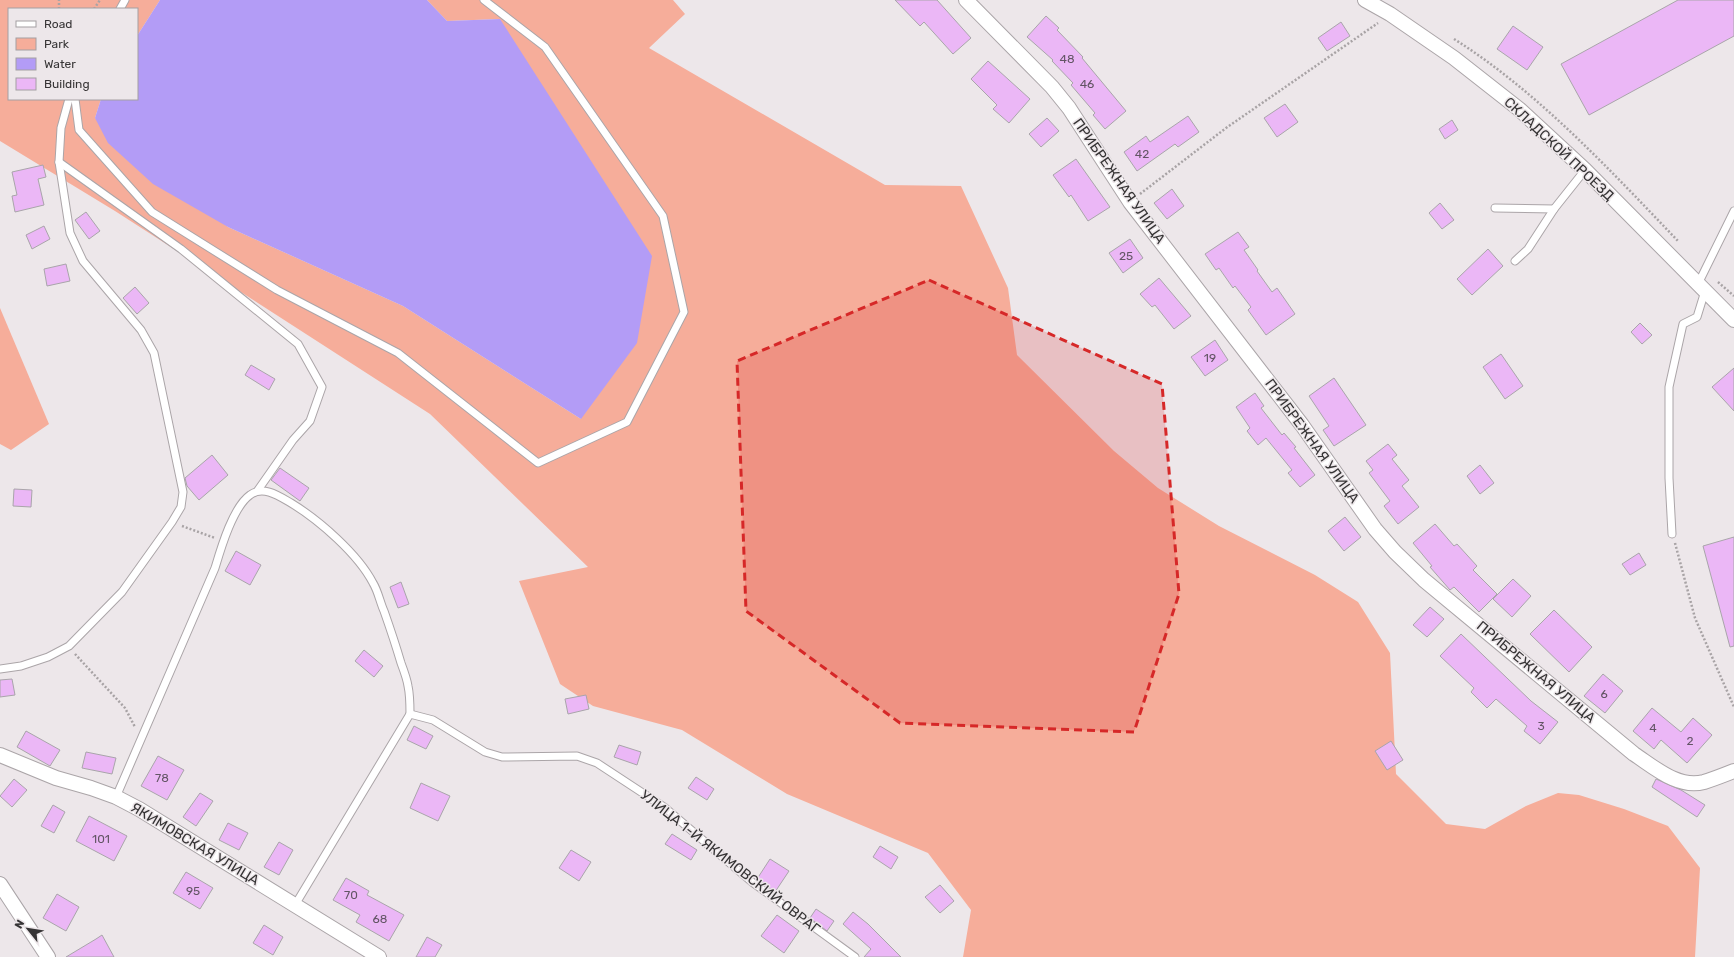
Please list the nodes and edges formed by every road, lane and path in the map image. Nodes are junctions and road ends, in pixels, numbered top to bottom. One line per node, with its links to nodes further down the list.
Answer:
1 (484, 0): 6 (lane)
2 (966, 0): 9 (street, ПРИБРЕЖНАЯ УЛИЦА)
3 (1366, 0): 4 (street, СКЛАДСКОЙ ПРОЕЗД)
4 (1390, 14): 8 (street, СКЛАДСКОЙ ПРОЕЗД); 9 (path)
5 (69, 100): 7 (lane)
6 (75, 100)
7 (59, 162): 16 (lane); 17 (lane)
8 (1585, 170): 11 (lane); 14 (street, СКЛАДСКОЙ ПРОЕЗД)
9 (1130, 202): 26 (street, ПРИБРЕЖНАЯ УЛИЦА)
10 (1495, 208): 11 (lane)
11 (1554, 209): 13 (lane)
12 (1734, 211): 14 (lane)
13 (1515, 261)
14 (1701, 288): 15 (street, СКЛАДСКОЙ ПРОЕЗД); 18 (lane)
15 (1734, 320)
16 (258, 490): 19 (lane); 23 (lane)
17 (172, 522): 19 (path); 20 (lane)
18 (1672, 534): 22 (path)
19 (223, 541): 24 (lane)
20 (68, 646): 21 (lane); 24 (path)
21 (0, 669)
22 (1734, 707)
23 (410, 714): 29 (lane); 32 (lane, УЛИЦА 1-Й ЯКИМОВСКИЙ ОВРАГ)
24 (142, 739): 27 (lane)
25 (0, 755): 27 (street, ЯКИМОВСКАЯ УЛИЦА)
26 (1734, 771)
27 (116, 797): 29 (street, ЯКИМОВСКАЯ УЛИЦА)
28 (0, 884): 30 (street)
29 (295, 905): 31 (street, ЯКИМОВСКАЯ УЛИЦА)
30 (48, 957)
31 (379, 957)
32 (855, 957)

